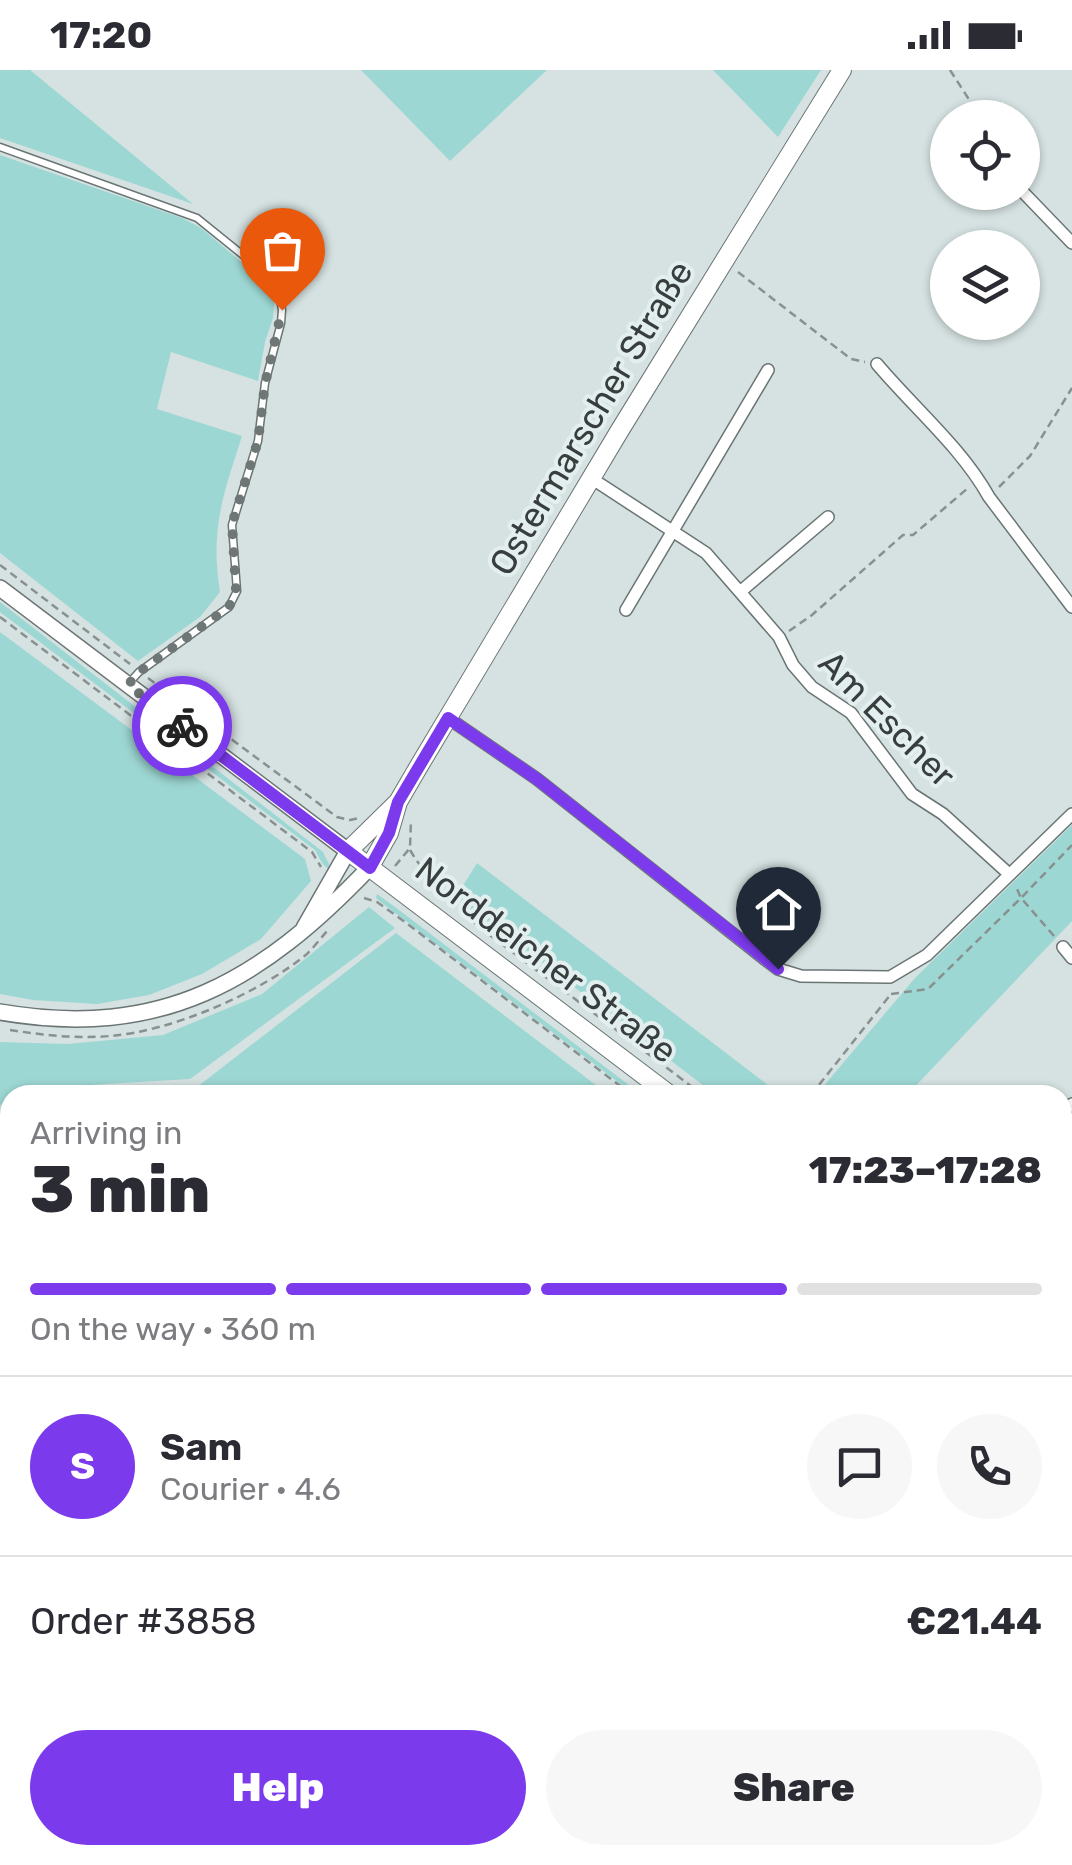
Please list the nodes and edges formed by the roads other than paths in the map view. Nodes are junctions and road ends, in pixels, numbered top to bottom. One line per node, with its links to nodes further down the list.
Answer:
1 (842, 70): 7 (main road, Ostermarscher Straße)
2 (0, 147): 14 (lane)
3 (1040, 209): 4 (street)
4 (1072, 242)
5 (877, 364): 12 (street)
6 (768, 370): 9 (street)
7 (592, 478): 9 (street, Am Escher); 15 (main road, Ostermarscher Straße)
8 (828, 517): 11 (street)
9 (674, 532): 11 (street, Am Escher); 13 (street)
10 (0, 588): 14 (street, Norddeicher Straße)
11 (740, 592): 20 (street, Am Escher)
12 (1072, 608)
13 (626, 610)
14 (128, 685): 18 (street, Norddeicher Straße)
15 (448, 718): 16 (main road, Ostermarscher Straße); 20 (street)
16 (398, 802): 18 (main road, Ostermarscher Straße); 19 (main road, Ostermarscher Straße)
17 (1072, 814): 20 (street)
18 (348, 852): 19 (main road, Norddeicher Straße); 21 (street)
19 (370, 868): 21 (street); 25 (main road, Norddeicher Straße)
20 (1009, 874)
21 (304, 928): 24 (street)
22 (1063, 947): 23 (street)
23 (1072, 958)
24 (0, 1012)
25 (657, 1085)

